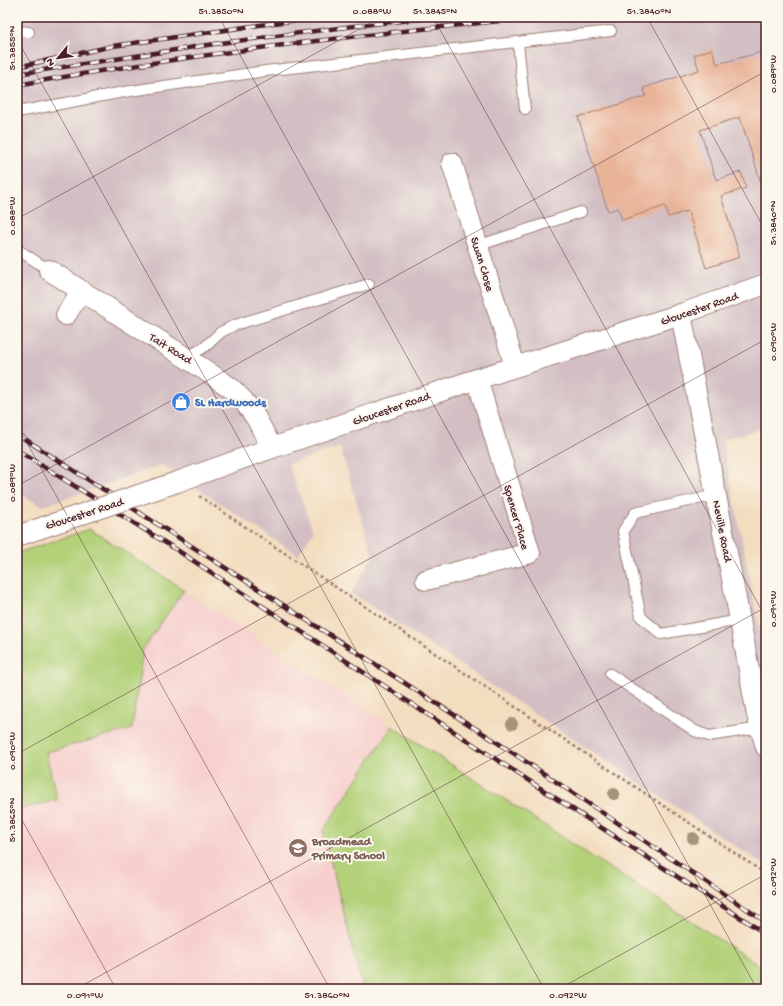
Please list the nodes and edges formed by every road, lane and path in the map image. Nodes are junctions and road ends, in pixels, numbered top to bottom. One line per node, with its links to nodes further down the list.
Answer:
1 (17, 31): 2 (lane)
2 (29, 32)
3 (611, 32): 4 (lane)
4 (518, 43): 5 (lane); 6 (lane)
5 (525, 109)
6 (17, 112)
7 (452, 163): 9 (street, Swan Close)
8 (581, 212): 9 (lane)
9 (477, 246): 18 (street, Swan Close)
10 (17, 249): 11 (lane)
11 (49, 270): 14 (street, Tait Road)
12 (369, 284): 17 (lane)
13 (766, 284): 15 (street, Gloucester Road)
14 (80, 291): 16 (street); 17 (street, Tait Road)
15 (681, 314): 18 (street, Gloucester Road); 22 (street, Neville Road)
16 (66, 315)
17 (186, 358): 20 (street, Tait Road)
18 (515, 366): 19 (street, Gloucester Road)
19 (477, 379): 20 (street, Gloucester Road); 24 (street, Spencer Place)
20 (272, 448): 21 (street, Gloucester Road)
21 (177, 482): 23 (street, Gloucester Road, bridge); 29 (path)
22 (716, 495): 25 (street, Neville Road); 25 (lane)
23 (17, 536)
24 (426, 580)
25 (740, 620): 27 (street, Neville Road)
26 (610, 674): 27 (lane)
27 (760, 728): 28 (street, Neville Road)
28 (766, 747)
29 (766, 874)

